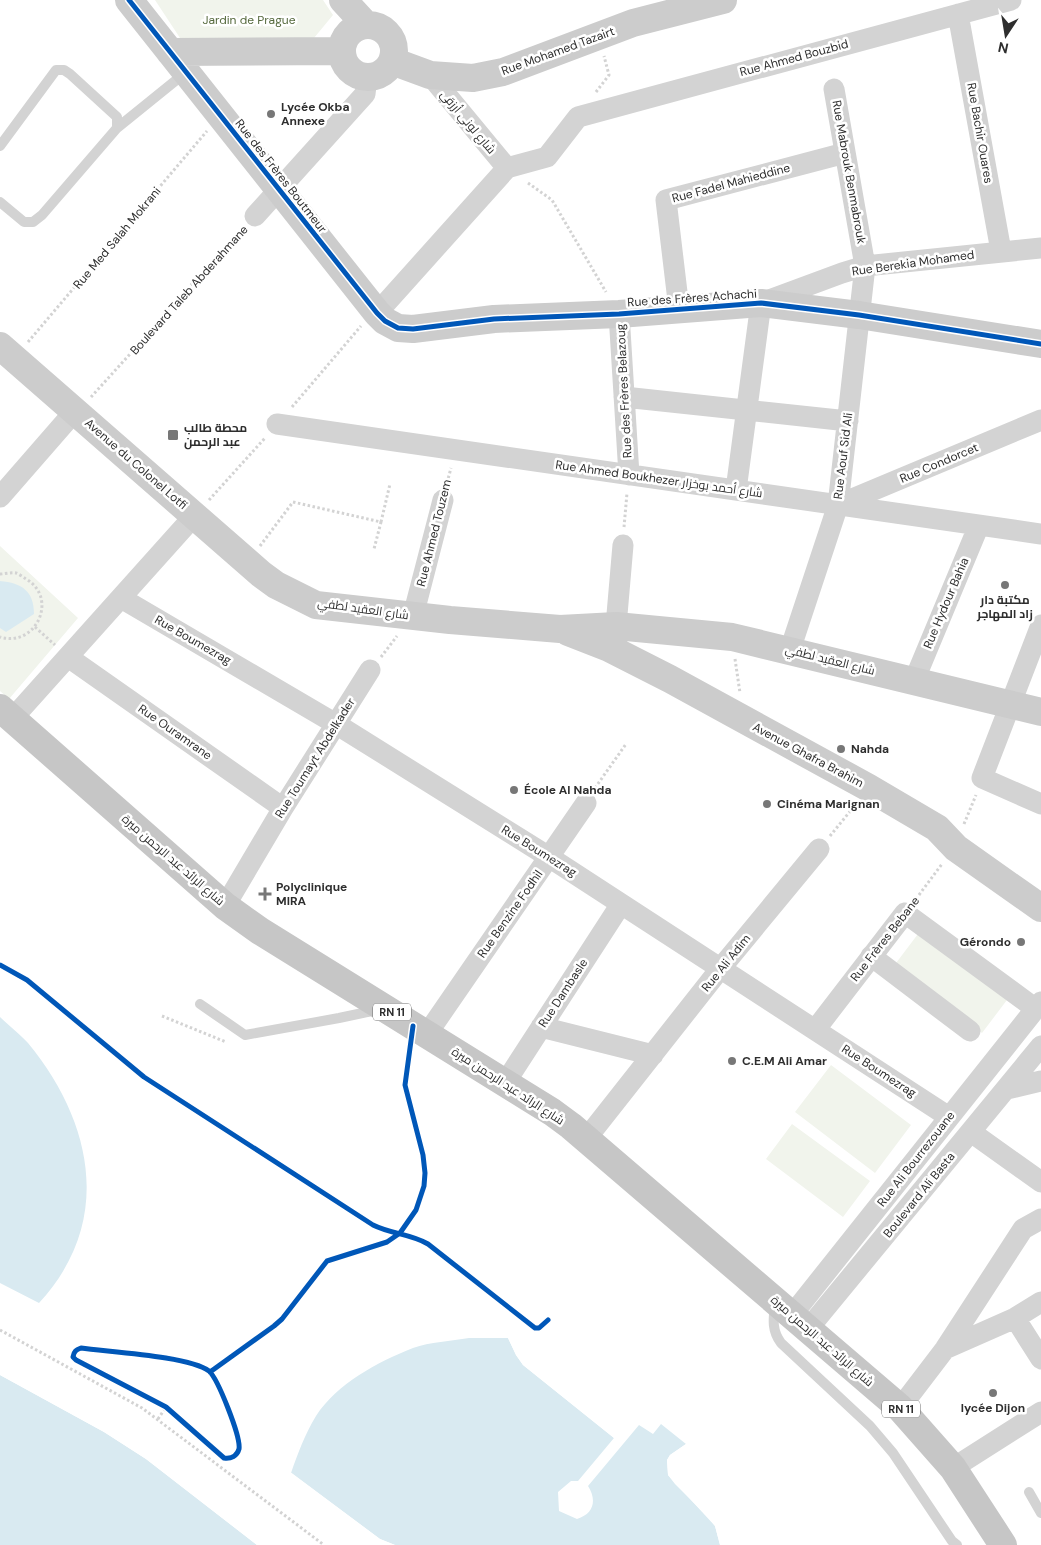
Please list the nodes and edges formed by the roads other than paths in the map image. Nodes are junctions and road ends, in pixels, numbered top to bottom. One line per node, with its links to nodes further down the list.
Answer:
1 (130, 0): 9 (street, Rue des Frères Boutmeur)
2 (343, 0): 6 (street)
3 (723, 0): 10 (street, Rue Mohamed Tazairt)
4 (1011, 0): 5 (street, Rue Ahmed Bouzbid)
5 (958, 14): 16 (street, Rue Ahmed Bouzbid); 21 (street, Rue Bachir Ouares)
6 (366, 25): 7 (street); 8 (street)
7 (342, 52): 9 (street); 11 (street)
8 (392, 61): 10 (street, Rue Mohamed Tazairt); 11 (street)
9 (178, 62): 13 (lane); 17 (street, Rue des Frères Boutmeur)
10 (430, 75): 16 (street, شارع لوني أرزقي)
11 (367, 77): 17 (street, Boulevard Taleb Abderahmane)
12 (834, 89): 15 (street, Rue Mabrouk Benmabrouk)
13 (117, 128): 14 (lane); 18 (lane)
14 (0, 146)
15 (845, 153): 22 (street, Rue Mabrouk Benmabrouk); 24 (street, Rue Fadel Mahieddine)
16 (507, 168): 25 (street)
17 (279, 190): 19 (street, Boulevard Taleb Abderahmane); 25 (street, Rue des Frères Boutmeur)
18 (0, 202)
19 (255, 216)
20 (1041, 248): 21 (street, Rue Berekia Mohamed)
21 (1001, 251): 22 (street, Rue Berekia Mohamed)
22 (865, 266): 23 (street, Rue Berekia Mohamed); 27 (street, Rue Mabrouk Benmabrouk)
23 (761, 303): 24 (street, Rue des Frères Achachi); 27 (street, Rue des Frères Achachi); 31 (street)
24 (678, 309): 26 (street, Rue des Frères Achachi)
25 (377, 313): 26 (street, Rue des Frères Achachi)
26 (619, 314): 30 (street, Rue des Frères Belazoug)
27 (860, 315): 28 (street, Rue des Frères Achachi); 33 (street, Rue Aouf Sid Ali)
28 (1041, 344)
29 (9, 354): 32 (street, Avenue du Colonel Lotfi)
30 (624, 397): 31 (street); 36 (street, Rue des Frères Belazoug)
31 (746, 410): 33 (street); 37 (street)
32 (77, 413): 38 (street); 41 (street, Avenue du Colonel Lotfi)
33 (848, 420): 40 (street, Rue Aouf Sid Ali)
34 (1041, 420): 40 (street, Rue Condorcet)
35 (277, 424): 36 (street, Rue Ahmed Boukhezer شارع أحمد بوخزار)
36 (629, 475): 37 (street, Rue Ahmed Boukhezer شارع أحمد بوخزار)
37 (736, 490): 40 (street, Rue Ahmed Boukhezer شارع أحمد بوخزار)
38 (0, 497)
39 (442, 500): 46 (street, Rue Ahmed Touzem)
40 (838, 505): 42 (street, Rue Ahmed Boukhezer شارع أحمد بوخزار); 50 (street, Rue Aouf Sid Ali)
41 (194, 516): 45 (street); 46 (street, شارع العقيد لطفي)
42 (979, 525): 43 (street, Rue Ahmed Boukhezer شارع أحمد بوخزار); 53 (street, Rue Hydour Bahia)
43 (1041, 534)
44 (623, 545): 48 (street)
45 (120, 598): 51 (street); 57 (street, Rue Boumezrag)
46 (413, 616): 49 (street, شارع العقيد لطفي)
47 (1041, 624): 54 (street)
48 (616, 626): 49 (street); 50 (street, شارع العقيد لطفي)
49 (560, 629): 65 (street, Avenue Ghafra Brahim)
50 (790, 650): 53 (street, شارع العقيد لطفي)
51 (68, 657): 56 (street); 60 (street, Rue Ouramrane)
52 (370, 670): 57 (street, Rue Toumayt Abdelkader)
53 (914, 681): 54 (street, شارع العقيد لطفي)
54 (1010, 704): 55 (street, شارع العقيد لطفي); 59 (street)
55 (1041, 712)
56 (6, 713): 64 (main road, شارع الرائد عبد الرحمن ميرة / RN 11)
57 (336, 724): 60 (street, Rue Toumayt Abdelkader); 62 (street, Rue Boumezrag)
58 (586, 802): 62 (street, Rue Benzine Fodhil)
59 (1041, 804)
60 (283, 808): 64 (street, Rue Toumayt Abdelkader)
61 (819, 849): 67 (street, Rue Ali Adim)
62 (549, 857): 63 (street, Rue Boumezrag); 74 (street, Rue Benzine Fodhil)
63 (621, 904): 67 (street, Rue Boumezrag); 71 (street, Rue Dambasle)
64 (225, 906): 70 (main road, شارع الرائد عبد الرحمن ميرة / RN 11)
65 (1041, 908)
66 (871, 956): 69 (street, Rue Frères Bebane); 72 (street, Rue Frères Bebane); 73 (street)
67 (720, 969): 72 (street, Rue Boumezrag); 76 (street, Rue Ali Adim)
68 (200, 1004): 70 (lane)
69 (1039, 1005): 80 (street, Rue Ali Bourrezouane)
70 (385, 1008): 74 (main road, شارع الرائد عبد الرحمن ميرة / RN 11)
71 (541, 1027): 76 (street); 78 (street, Rue Dambasle)
72 (815, 1030): 80 (street, Rue Boumezrag)
73 (970, 1031)
74 (427, 1034): 78 (main road, شارع الرائد عبد الرحمن ميرة / RN 11)
75 (1041, 1046): 79 (street, Boulevard Ali Basta)
76 (654, 1055): 82 (street, Rue Ali Adim)
77 (1041, 1081): 79 (street)
78 (505, 1083): 82 (main road, شارع الرائد عبد الرحمن ميرة / RN 11)
79 (1007, 1088): 81 (street, Boulevard Ali Basta)
80 (949, 1117): 86 (street, Rue Ali Bourrezouane)
81 (971, 1132): 83 (street); 86 (street, Boulevard Ali Basta)
82 (586, 1139): 86 (main road, شارع الرائد عبد الرحمن ميرة / RN 11)
83 (1041, 1182)
84 (1041, 1219): 88 (street)
85 (1041, 1302): 87 (street)
86 (792, 1315): 90 (main road, شارع الرائد عبد الرحمن ميرة / RN 11); 96 (lane)
87 (1015, 1318): 88 (street); 89 (street)
88 (945, 1349): 90 (street)
89 (1041, 1359)
90 (900, 1408): 92 (main road, شارع الرائد عبد الرحمن ميرة / RN 11)
91 (1041, 1412): 92 (street)
92 (953, 1468): 95 (main road, شارع الرائد عبد الرحمن ميرة / RN 11)
93 (1029, 1492): 94 (lane)
94 (1041, 1513)
95 (998, 1544)
96 (957, 1545)

